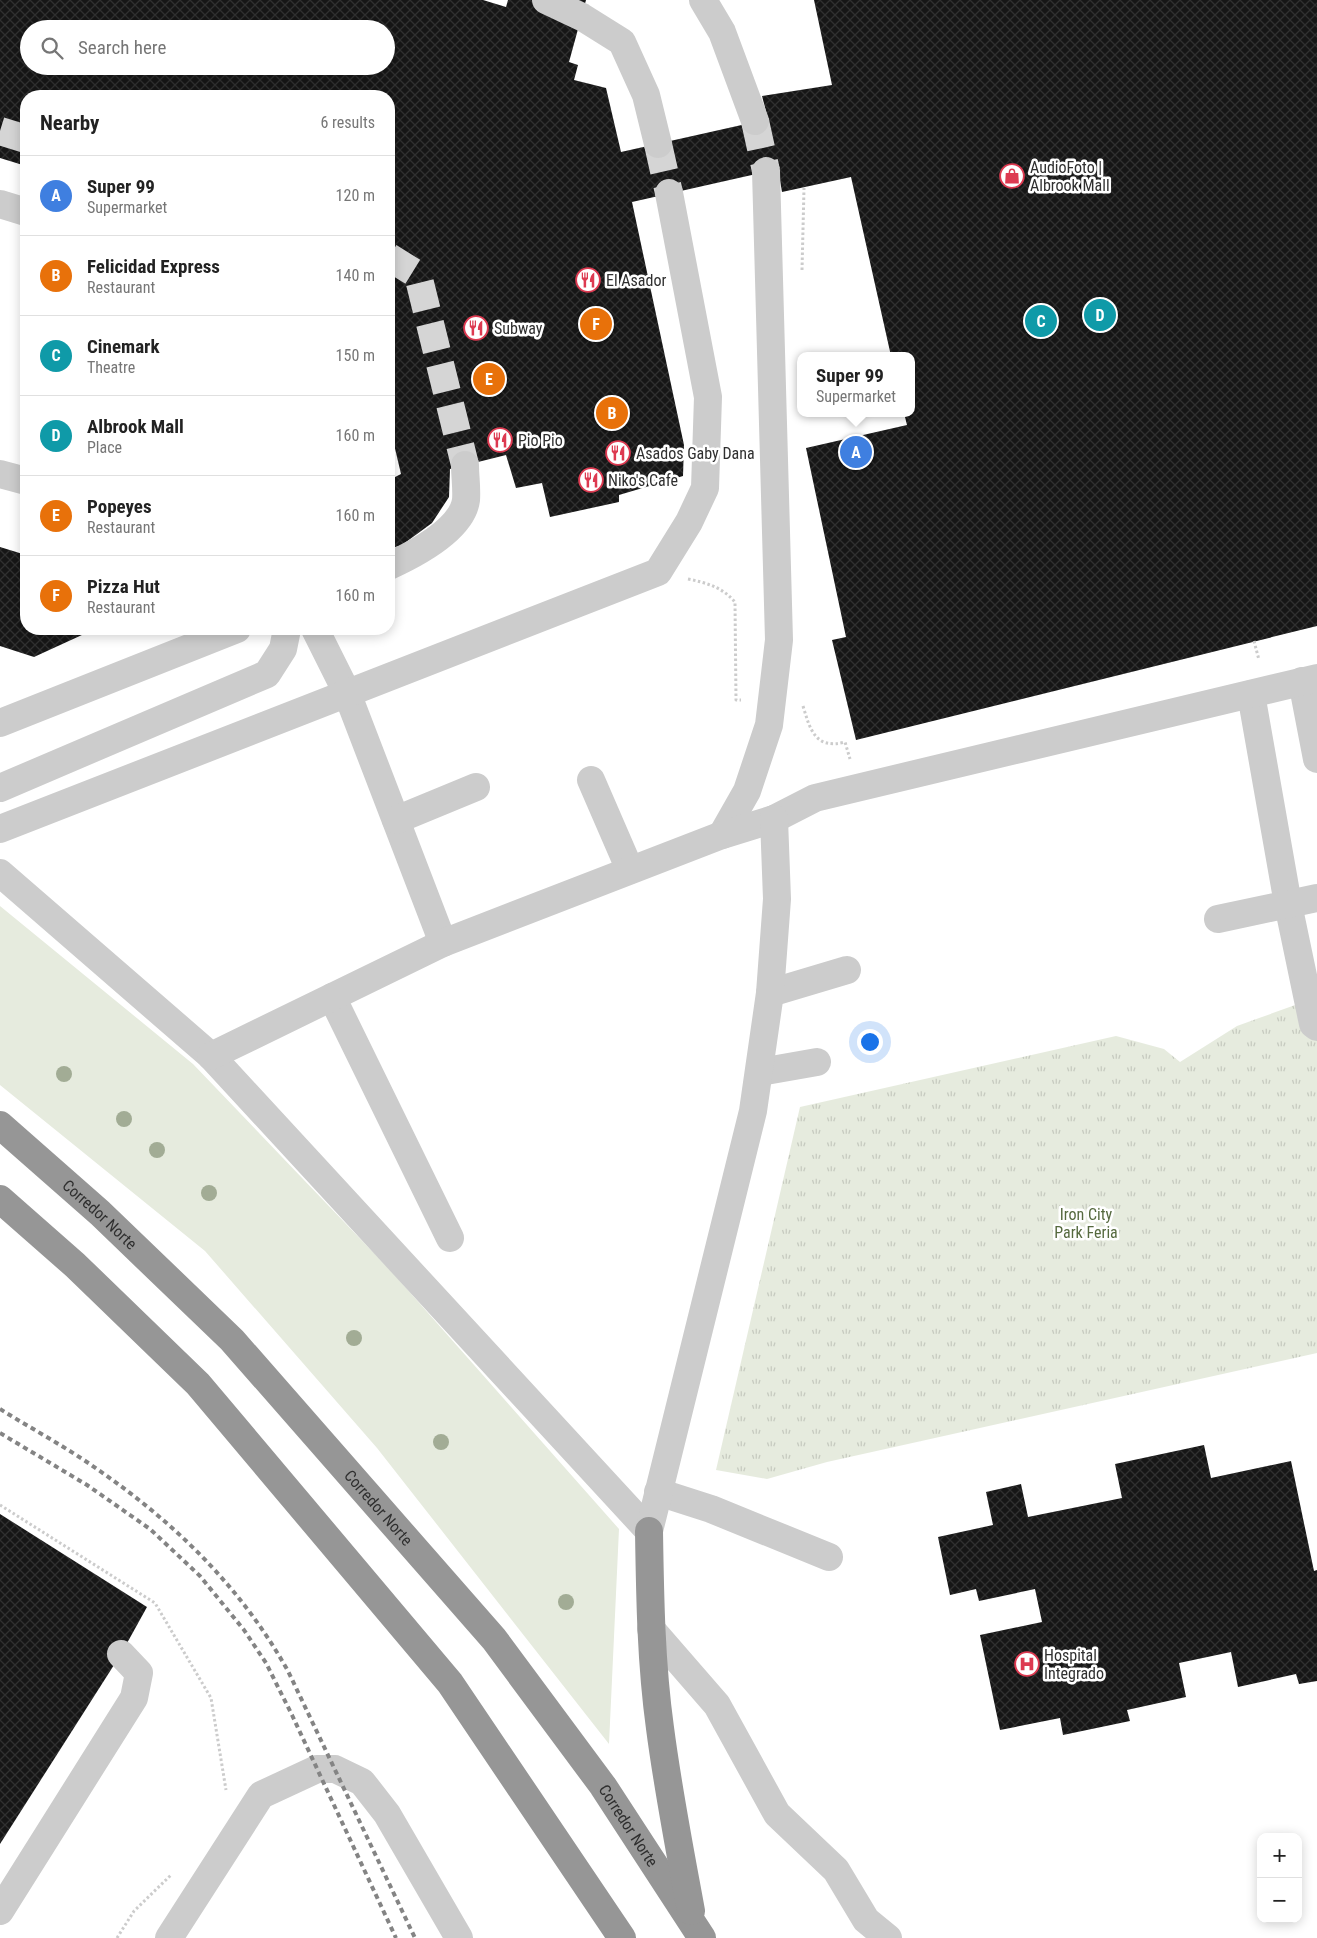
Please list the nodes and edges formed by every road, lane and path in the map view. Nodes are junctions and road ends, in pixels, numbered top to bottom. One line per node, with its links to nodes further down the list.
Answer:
1 (546, 0): 4 (street)
2 (703, 0): 3 (street)
3 (755, 121)
4 (658, 144)
5 (766, 171): 20 (street)
6 (669, 193): 13 (street)
7 (0, 204): 8 (street)
8 (20, 210)
9 (465, 465): 12 (street)
10 (0, 474): 11 (street)
11 (20, 479)
12 (395, 563)
13 (658, 572): 18 (street); 20 (path)
14 (222, 635): 21 (street)
15 (286, 635): 25 (street)
16 (318, 635): 18 (street)
17 (1310, 680): 19 (street); 22 (street)
18 (347, 692): 27 (street); 28 (street)
19 (1251, 694): 26 (street); 33 (street)
20 (772, 700): 29 (street)
21 (0, 723)
22 (1317, 759)
23 (591, 780): 30 (street)
24 (476, 787): 27 (street)
25 (0, 788)
26 (774, 818): 29 (street); 37 (street)
27 (396, 820): 35 (street)
28 (0, 829)
29 (722, 835): 30 (street)
30 (630, 870): 35 (street)
31 (0, 873): 40 (street)
32 (1317, 898): 33 (street)
33 (1288, 904): 34 (street); 39 (street)
34 (1218, 918)
35 (442, 943): 38 (street)
36 (847, 970): 37 (street)
37 (770, 993): 42 (street)
38 (332, 997): 40 (street); 45 (street)
39 (1317, 1027)
40 (211, 1056): 47 (street)
41 (817, 1062): 42 (street)
42 (760, 1072): 46 (street)
43 (0, 1125): 52 (highway, Corredor Norte)
44 (0, 1199): 55 (highway)
45 (450, 1238)
46 (658, 1492): 47 (street); 48 (street)
47 (649, 1531): 49 (highway)
48 (829, 1557)
49 (651, 1630): 52 (highway); 56 (street)
50 (121, 1654): 51 (street)
51 (0, 1910)
52 (698, 1930)
53 (169, 1938): 54 (street)
54 (459, 1938)
55 (622, 1938)
56 (888, 1938)

